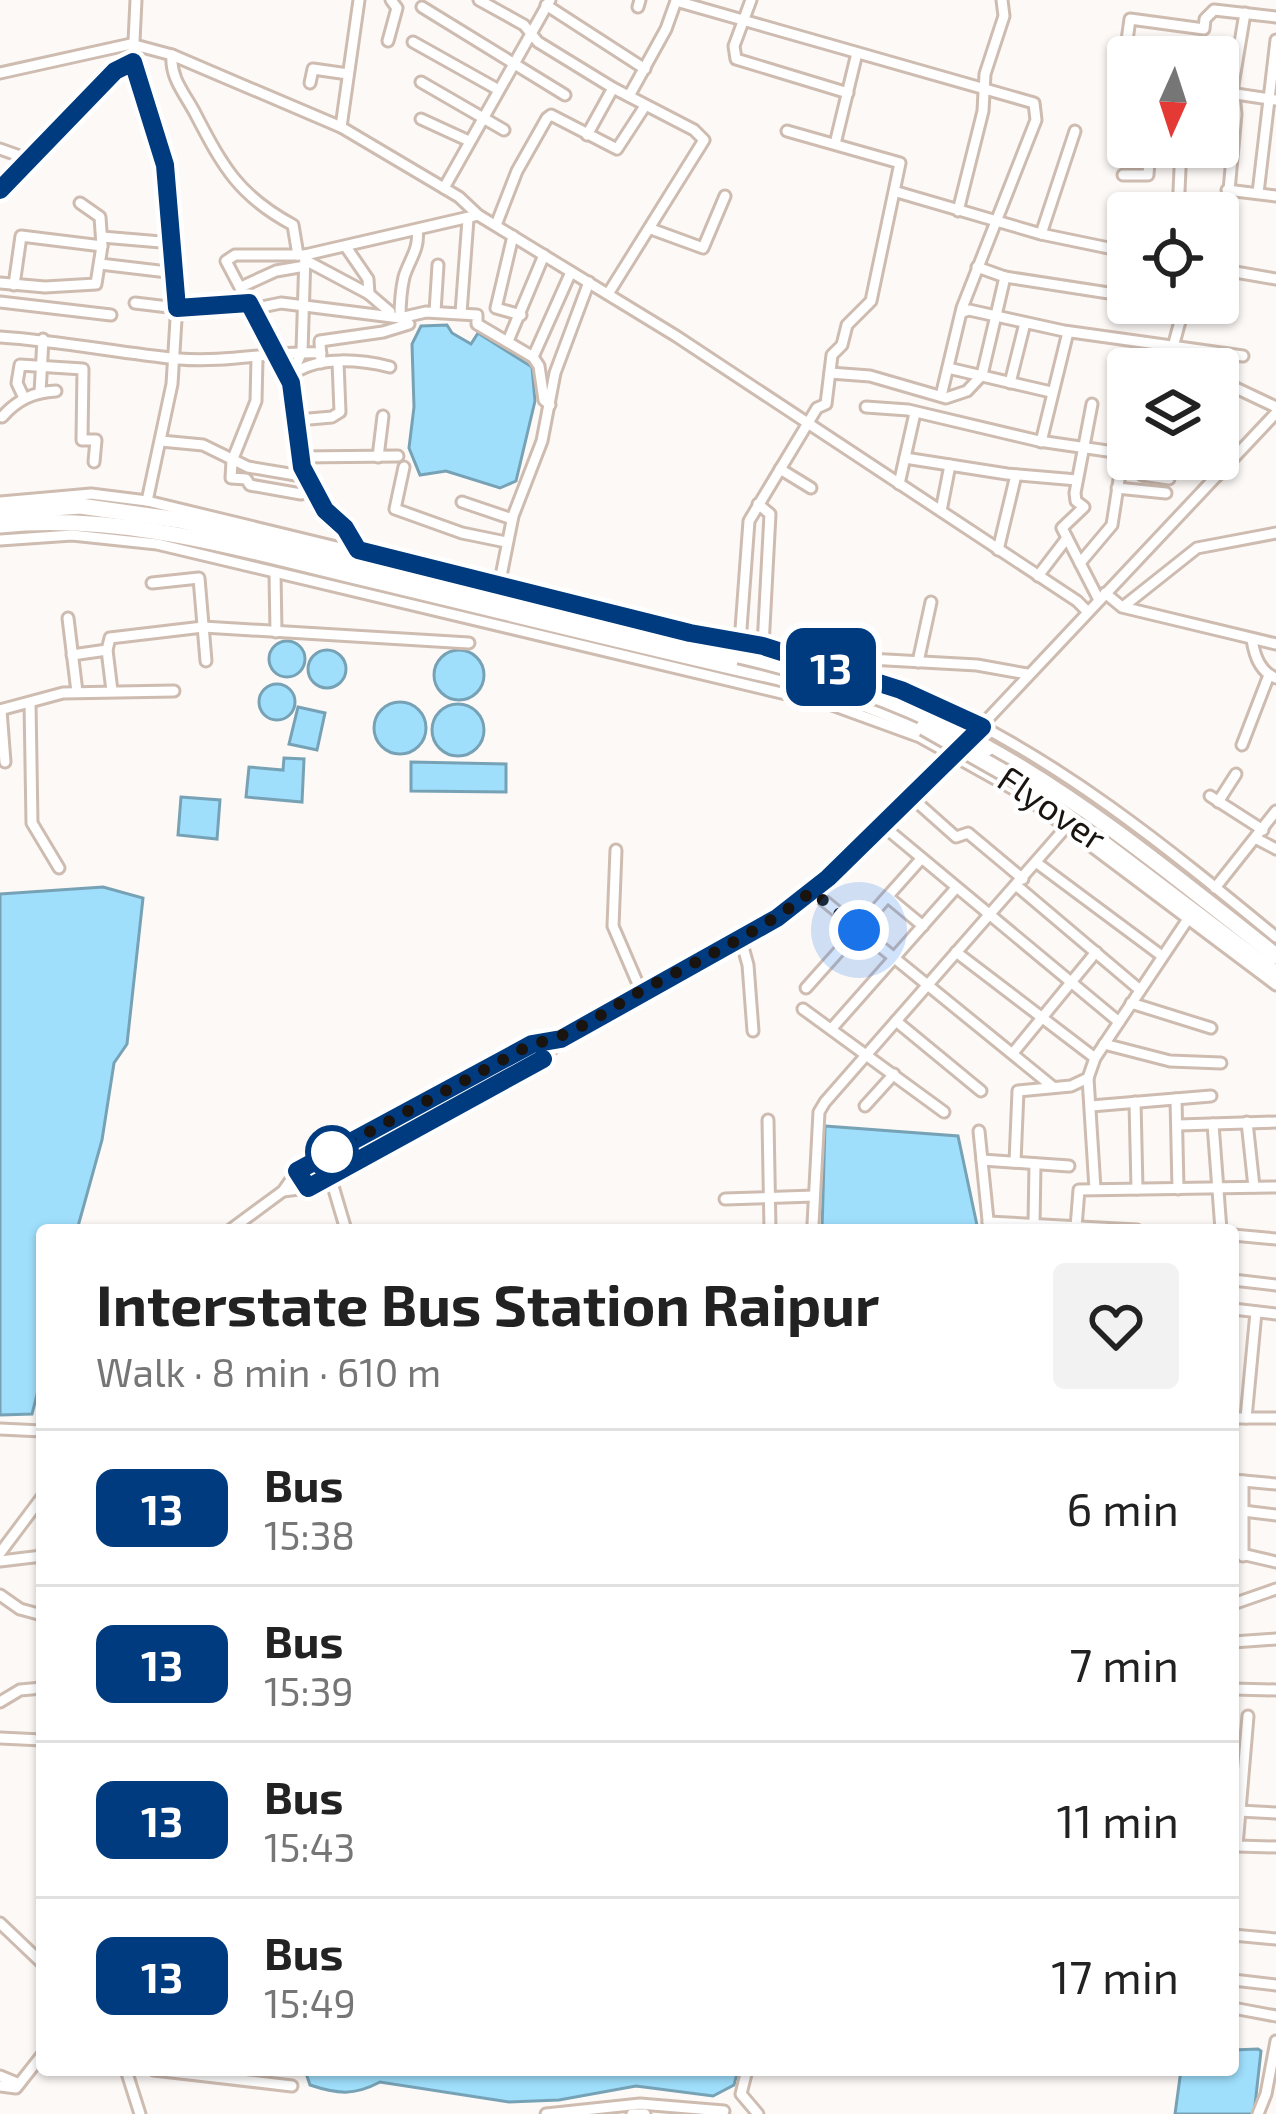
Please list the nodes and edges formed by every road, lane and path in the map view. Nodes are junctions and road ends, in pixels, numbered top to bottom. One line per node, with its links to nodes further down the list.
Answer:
1 (136, 0): 19 (street)
2 (359, 0): 29 (street)
3 (391, 0): 17 (street)
4 (676, 0): 9 (street); 27 (street)
5 (751, 0): 13 (street)
6 (1002, 0): 32 (street)
7 (481, 1): 14 (street)
8 (548, 3): 14 (street); 27 (street)
9 (710, 5): 13 (street)
10 (422, 7): 25 (street)
11 (1245, 13): 12 (street); 15 (street); 20 (street)
12 (1276, 17)
13 (745, 20): 22 (street); 35 (street)
14 (532, 35): 25 (street); 33 (street)
15 (1128, 36)
16 (1276, 40): 39 (street)
17 (388, 41)
18 (413, 42): 34 (street)
19 (131, 44): 23 (street); 24 (street); 28 (street)
20 (1239, 49)
21 (314, 53): 26 (street)
22 (857, 53): 32 (street); 35 (street)
23 (172, 55): 43 (street); 77 (street)
24 (133, 62): 51 (street); 73 (street)
25 (512, 63): 34 (street); 37 (street)
26 (313, 69): 29 (street); 31 (street)
27 (645, 69): 38 (street)
28 (0, 73)
29 (348, 74): 43 (street)
30 (421, 82): 41 (street)
31 (310, 83)
32 (986, 87): 64 (street); 66 (street)
33 (614, 88): 38 (street); 47 (street)
34 (497, 89): 41 (street)
35 (848, 93): 49 (street)
36 (1239, 94): 39 (street)
37 (566, 95)
38 (629, 96): 40 (street)
39 (1271, 99): 60 (street)
40 (645, 106): 47 (street); 68 (street)
41 (483, 116): 44 (street); 48 (street)
42 (421, 119): 48 (street)
43 (340, 127): 56 (street)
44 (504, 130)
45 (787, 131): 49 (street)
46 (1075, 131): 70 (street)
47 (586, 135): 67 (street)
48 (469, 141): 56 (street)
49 (835, 144): 59 (street)
50 (0, 149): 51 (street)
51 (31, 160): 55 (street)
52 (1148, 168): 54 (street)
53 (1230, 168): 58 (street)
54 (1123, 175)
55 (6, 177): 57 (street)
56 (444, 188): 65 (street)
57 (0, 190)
58 (1228, 190): 60 (street)
59 (896, 193): 64 (street); 125 (street)
60 (1258, 193): 62 (street)
61 (725, 196): 68 (street)
62 (1276, 196)
63 (80, 202): 72 (street)
64 (958, 211): 66 (street)
65 (473, 217): 67 (street); 69 (street); 100 (street)
66 (998, 221): 70 (street); 80 (street)
67 (496, 225): 71 (street)
68 (652, 229): 92 (street)
69 (416, 230): 74 (street); 104 (street)
70 (1041, 234): 75 (street)
71 (513, 236): 76 (street); 102 (street)
72 (102, 242): 73 (street); 78 (street); 88 (street)
73 (173, 243): 82 (street)
74 (346, 247): 77 (street); 91 (street)
75 (1107, 248)
76 (544, 255): 81 (street); 102 (street)
77 (303, 259): 89 (street); 89 (street); 91 (street); 95 (street)
78 (100, 264): 82 (street); 88 (street)
79 (438, 265): 98 (street)
80 (977, 267): 84 (street); 99 (street)
81 (571, 272): 86 (street); 117 (street)
82 (176, 273): 97 (street)
83 (1239, 273): 85 (street)
84 (1006, 277): 90 (street); 103 (street)
85 (1276, 280)
86 (589, 282): 92 (street); 136 (street)
87 (0, 283): 88 (street)
88 (14, 285)
89 (241, 287): 96 (street)
90 (1107, 293)
91 (369, 294): 104 (street)
92 (608, 294): 144 (street)
93 (0, 302): 101 (street)
94 (135, 303): 97 (street)
95 (303, 305): 96 (street); 104 (street); 114 (street)
96 (251, 306): 97 (street); 113 (street)
97 (177, 308): 118 (street)
98 (435, 312): 100 (street); 104 (street)
99 (963, 312): 103 (street); 124 (street)
100 (461, 314): 110 (street)
101 (111, 315)
102 (521, 315): 110 (street)
103 (995, 316): 105 (street); 126 (street)
104 (400, 318): 120 (street)
105 (1025, 323): 107 (street); 128 (street)
106 (1180, 324): 111 (street)
107 (1068, 332): 111 (street); 131 (street)
108 (0, 337): 109 (street)
109 (44, 340): 118 (street); 122 (street)
110 (508, 341): 117 (street)
111 (1174, 346): 112 (street)
112 (1187, 348)
113 (277, 352): 114 (street); 119 (street); 127 (street)
114 (301, 352): 120 (street); 127 (street)
115 (1239, 356): 116 (street)
116 (1243, 356)
117 (533, 357): 136 (street)
118 (174, 358): 119 (street); 145 (street)
119 (257, 358): 153 (street)
120 (321, 358): 121 (street); 127 (street)
121 (338, 362): 123 (street); 143 (street)
122 (41, 367): 132 (street); 134 (street); 154 (street)
123 (390, 367)
124 (948, 368): 126 (street); 133 (street)
125 (830, 373): 133 (street); 144 (street)
126 (982, 375): 128 (street); 133 (street)
127 (292, 379): 143 (street)
128 (1010, 383): 131 (street)
129 (1239, 390): 138 (street)
130 (56, 391): 132 (street)
131 (1052, 392): 146 (street)
132 (40, 393): 134 (street)
133 (942, 397): 142 (street)
134 (24, 398): 141 (street)
135 (1092, 404): 147 (street)
136 (550, 405): 173 (street)
137 (866, 407): 139 (street)
138 (1276, 410): 149 (street)
139 (915, 413): 142 (street); 152 (street)
140 (383, 416): 151 (street)
141 (2, 417)
142 (937, 419): 146 (street)
143 (298, 420): 150 (street)
144 (809, 424): 156 (street); 162 (street)
145 (161, 441): 153 (street); 167 (street)
146 (1041, 442): 147 (street)
147 (1087, 446): 148 (street); 159 (street)
148 (1107, 450)
149 (1239, 451)
150 (299, 457): 151 (street); 158 (street)
151 (377, 458): 178 (street)
152 (905, 458): 155 (street); 162 (street)
153 (232, 461): 158 (street); 166 (street)
154 (94, 462)
155 (950, 465): 157 (street); 171 (street)
156 (780, 469): 163 (street); 170 (street)
157 (1016, 475): 159 (street); 180 (street)
158 (307, 477): 179 (street)
159 (1077, 480): 176 (street)
160 (1119, 480): 164 (street)
161 (1213, 480): 186 (street)
162 (899, 484): 171 (street)
163 (811, 488)
164 (1117, 488): 165 (street); 181 (street)
165 (1166, 493)
166 (301, 494)
167 (148, 501): 168 (street); 179 (street)
168 (0, 502)
169 (462, 502): 173 (street)
170 (758, 504): 197 (street); 200 (street)
171 (941, 511): 180 (street)
172 (0, 512): 193 (highway, Flyover)
173 (512, 519): 178 (street)
174 (0, 525): 201 (highway, Flyover)
175 (1276, 533): 188 (street)
176 (1067, 538): 181 (street); 183 (street)
177 (0, 540): 182 (street)
178 (506, 542): 185 (street)
179 (358, 550): 185 (street)
180 (998, 550): 183 (street)
181 (1080, 563): 186 (street)
182 (275, 572): 192 (street); 201 (street)
183 (1038, 576): 189 (street)
184 (152, 583): 191 (street)
185 (499, 586): 193 (street)
186 (1102, 596): 188 (street); 189 (street)
187 (931, 602): 204 (street)
188 (1122, 607): 194 (street)
189 (1088, 612): 205 (street)
190 (68, 619): 199 (street)
191 (203, 627): 192 (street); 198 (street); 203 (street)
192 (276, 632): 195 (street)
193 (689, 638): 200 (highway, Flyover)
194 (1252, 639): 196 (street); 206 (street)
195 (469, 644)
196 (1276, 644)
197 (763, 646): 200 (street); 212 (street)
198 (107, 650): 199 (street); 207 (street)
199 (72, 655): 209 (street)
200 (738, 655): 201 (highway, Flyover); 244 (highway, Flyover, bridge); 246 (highway, Flyover, bridge)
201 (662, 657): 217 (street)
202 (833, 657): 204 (street)
203 (206, 661)
204 (918, 662): 205 (street)
205 (1027, 674): 212 (street)
206 (1272, 676): 215 (street)
207 (112, 691): 208 (street); 209 (street)
208 (174, 691)
209 (77, 692): 210 (street)
210 (30, 703): 211 (street); 213 (street)
211 (0, 710): 214 (street)
212 (982, 727): 217 (street); 232 (street)
213 (30, 731): 214 (street); 216 (street)
214 (2, 739): 218 (street)
215 (1242, 745)
216 (30, 752): 218 (street); 229 (street)
217 (953, 754): 220 (street); 223 (street)
218 (2, 762)
219 (1236, 774): 224 (street)
220 (911, 797): 222 (street); 230 (street)
221 (1276, 812): 224 (street)
222 (882, 825): 227 (street); 233 (street)
223 (1066, 826): 228 (street); 236 (street)
224 (1260, 835): 225 (street); 232 (street)
225 (1276, 849)
226 (616, 850): 252 (street)
227 (921, 859): 231 (street); 234 (street)
228 (1037, 863): 230 (street); 243 (street)
229 (58, 868)
230 (1020, 882): 235 (street); 242 (street)
231 (956, 888): 235 (street); 237 (street)
232 (1215, 888): 239 (street)
233 (812, 891): 238 (street); 240 (street)
234 (888, 897): 237 (street); 238 (street)
235 (988, 916): 241 (street); 247 (street)
236 (1188, 919): 243 (street); 249 (street)
237 (922, 926): 245 (street)
238 (859, 930): 245 (street); 250 (street)
239 (1276, 937)
240 (741, 940): 252 (street); 260 (street)
241 (956, 952): 248 (street); 255 (street)
242 (1096, 952): 247 (street); 251 (street)
243 (1162, 956): 251 (street)
244 (1276, 956)
245 (894, 958): 248 (street); 258 (street)
246 (1276, 974)
247 (1072, 981): 255 (street); 257 (street)
248 (927, 986): 256 (street); 263 (street)
249 (1276, 986)
250 (806, 988)
251 (1140, 990): 253 (street)
252 (641, 991): 261 (street)
253 (1131, 1003): 257 (street); 259 (street)
254 (803, 1009): 258 (street)
255 (1042, 1017): 263 (street); 265 (street)
256 (896, 1021): 264 (street); 270 (street)
257 (1119, 1022): 262 (street)
258 (833, 1027): 264 (street)
259 (1211, 1028)
260 (753, 1031)
261 (561, 1039): 287 (street); 288 (street)
262 (1104, 1044): 265 (street); 266 (street)
263 (1013, 1053): 269 (street)
264 (867, 1054): 267 (street); 297 (street)
265 (1095, 1058): 268 (street)
266 (1221, 1063)
267 (894, 1074): 274 (street); 276 (street)
268 (1088, 1078): 269 (street); 275 (street)
269 (1053, 1087): 284 (street)
270 (981, 1091)
271 (1211, 1096): 272 (street)
272 (1176, 1099): 273 (street); 281 (street)
273 (1135, 1102): 275 (street); 294 (street)
274 (865, 1106)
275 (1091, 1106): 293 (street)
276 (944, 1112)
277 (768, 1120): 298 (street)
278 (1247, 1122): 279 (street); 280 (street); 289 (street)
279 (1276, 1122)
280 (1214, 1124): 281 (street); 292 (street)
281 (1179, 1125): 295 (street)
282 (979, 1131): 283 (street)
283 (982, 1160): 284 (street); 304 (street)
284 (1015, 1162): 285 (street)
285 (1035, 1164): 286 (street); 305 (street)
286 (1069, 1166)
287 (297, 1171): 291 (street); 296 (street)
288 (330, 1176): 291 (street); 301 (street)
289 (1254, 1187): 290 (street); 292 (street)
290 (1276, 1187)
291 (308, 1188): 296 (street)
292 (1218, 1188): 295 (street); 307 (street)
293 (1095, 1189): 294 (street); 306 (street)
294 (1137, 1189): 295 (street)
295 (1178, 1189)
296 (283, 1191): 300 (street)
297 (814, 1196): 298 (street); 303 (street)
298 (769, 1198): 299 (street); 302 (street)
299 (725, 1199)
300 (238, 1224)
301 (344, 1224)
302 (770, 1224)
303 (813, 1224)
304 (988, 1224)
305 (1034, 1224)
306 (1076, 1224)
307 (1221, 1224)
308 (1239, 1236): 309 (street)
309 (1276, 1239)
310 (1239, 1281): 311 (street)
311 (1276, 1285)
312 (1239, 1310): 313 (street)
313 (1256, 1312): 314 (street); 316 (street)
314 (1276, 1314)
315 (1239, 1418): 316 (street)
316 (1246, 1418): 317 (street)
317 (1276, 1418)
318 (0, 1429): 319 (street)
319 (36, 1431)
320 (1239, 1481): 321 (street)
321 (1276, 1484)
322 (1239, 1487): 324 (street)
323 (36, 1506): 329 (street)
324 (1243, 1511): 325 (street); 326 (street)
325 (1276, 1515)
326 (1239, 1545)
327 (1239, 1554): 330 (street)
328 (36, 1556): 329 (street)
329 (0, 1557)
330 (1276, 1562)
331 (1276, 1588): 333 (street)
332 (0, 1595): 334 (street)
333 (1239, 1602)
334 (36, 1613)
335 (1276, 1639): 336 (street)
336 (1239, 1642)
337 (36, 1689): 340 (street)
338 (1239, 1689): 339 (street)
339 (1276, 1690)
340 (0, 1702)
341 (1248, 1716): 344 (street)
342 (0, 1738): 343 (street)
343 (36, 1740)
344 (1239, 1751)
345 (1239, 1811): 346 (street)
346 (1276, 1813)
347 (1239, 1846): 348 (street)
348 (1276, 1847)
349 (0, 1923): 352 (street)
350 (1239, 1936): 351 (street)
351 (1276, 1939)
352 (36, 1957)
353 (1239, 1981): 354 (street)
354 (1276, 1985)
355 (1239, 2009): 356 (street)
356 (1276, 2016)
357 (1275, 2046): 363 (street)
358 (36, 2063): 364 (street)
359 (0, 2076): 364 (street)
360 (128, 2076): 371 (street)
361 (206, 2076): 366 (street)
362 (746, 2076): 367 (street)
363 (1272, 2080): 369 (street)
364 (19, 2084): 365 (street)
365 (0, 2086)
366 (292, 2086)
367 (741, 2094): 370 (street); 375 (street)
368 (1276, 2110): 369 (street)
369 (1258, 2112)
370 (723, 2113): 372 (street)
371 (140, 2114)
372 (546, 2114)
373 (632, 2114): 374 (street)
374 (645, 2114)
375 (758, 2114)

